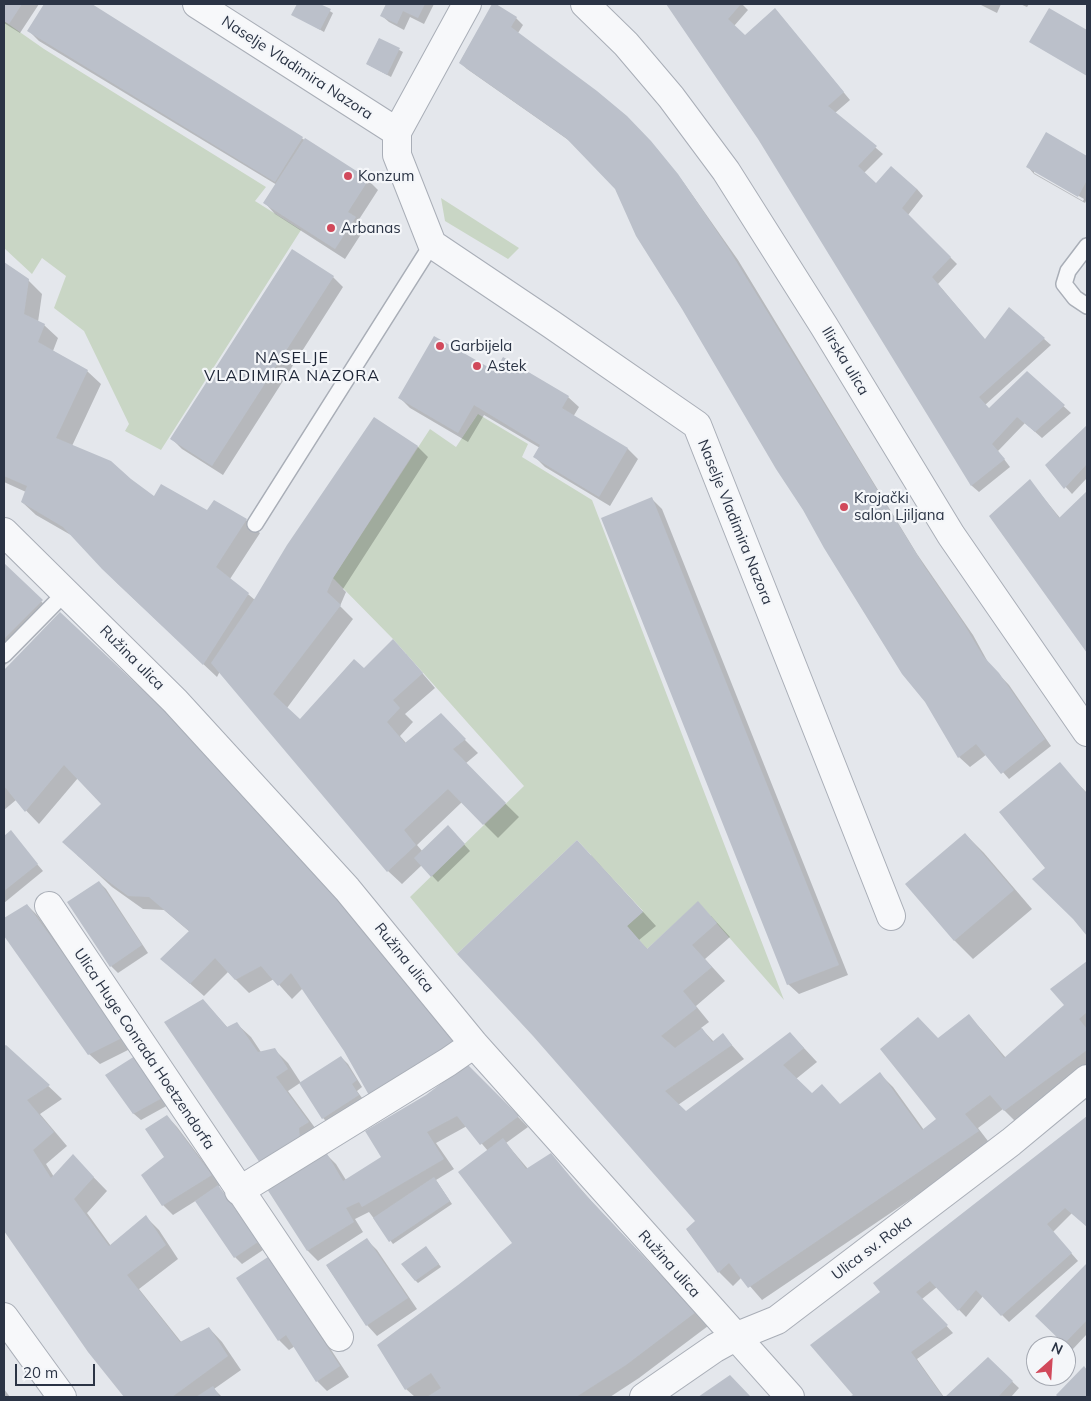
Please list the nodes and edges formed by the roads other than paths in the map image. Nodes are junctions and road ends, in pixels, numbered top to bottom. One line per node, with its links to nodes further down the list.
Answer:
1 (197, 4): 4 (street, Naselje Vladimira Nazora)
2 (467, 4): 4 (street)
3 (585, 4): 12 (street, Ilirska ulica)
4 (397, 132): 5 (street)
5 (432, 244): 8 (lane); 14 (street, Naselje Vladimira Nazora)
6 (1087, 246): 7 (lane)
7 (1087, 306)
8 (255, 524)
9 (4, 532): 10 (street, Ružina ulica)
10 (66, 592): 11 (lane); 15 (street, Ružina ulica)
11 (4, 655)
12 (1087, 732)
13 (49, 906): 17 (street, Ulica Huge Conrada Hoetzendorfa)
14 (891, 916)
15 (474, 1044): 17 (street); 20 (street, Ružina ulica)
16 (1087, 1079): 20 (street, Ulica sv. Roka)
17 (239, 1191): 19 (street, Ulica Huge Conrada Hoetzendorfa)
18 (4, 1317): 21 (street)
19 (339, 1337)
20 (735, 1337): 22 (street, Ulica sv. Roka); 23 (street, Ružina ulica)
21 (62, 1397)
22 (644, 1397)
23 (790, 1397)

